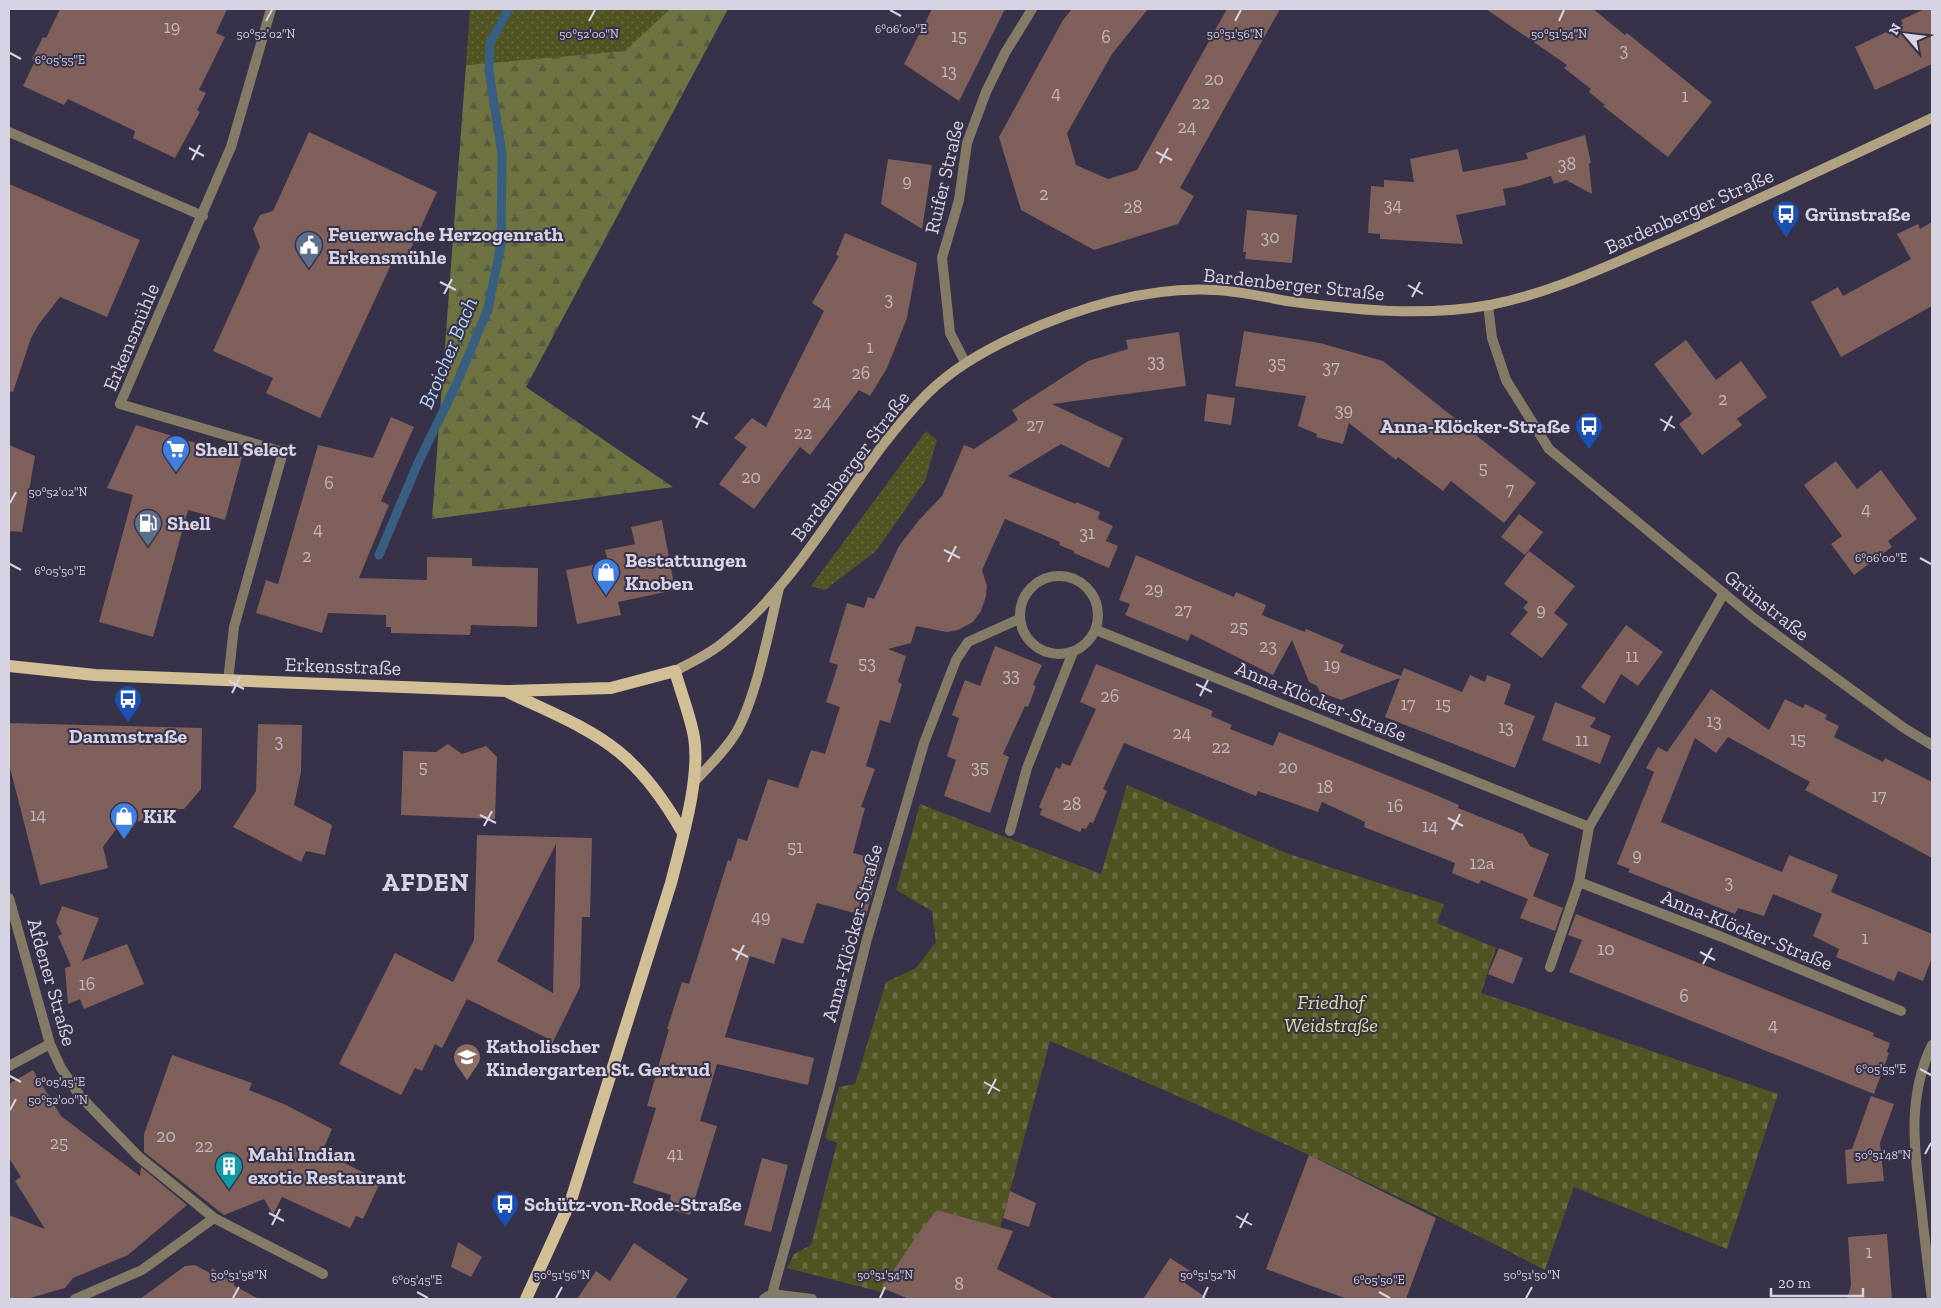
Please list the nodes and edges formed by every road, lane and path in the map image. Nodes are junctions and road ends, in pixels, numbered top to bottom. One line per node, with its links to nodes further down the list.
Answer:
1 (271, 9): 5 (street, Erkensmühle)
2 (1032, 9): 7 (street, Ruifer Straße)
3 (1932, 118): 6 (main road, Bardenberger Straße)
4 (9, 132): 5 (street)
5 (203, 216): 15 (street, Erkensmühle)
6 (1488, 305): 7 (main road, Bardenberger Straße); 9 (street, Grünstraße)
7 (965, 362): 8 (main road, Bardenberger Straße)
8 (780, 587): 14 (main road, Bardenberger Straße); 18 (main road)
9 (1724, 593): 17 (street, Grünstraße); 19 (street)
10 (1019, 619): 11 (street); 12 (street); 31 (street, Anna-Klöcker-Straße)
11 (1096, 630): 12 (street); 19 (street, Anna-Klöcker-Straße)
12 (1072, 652): 20 (street)
13 (9, 666): 15 (main road, Erkensstraße)
14 (675, 671): 16 (main road, Erkensstraße); 18 (main road)
15 (228, 681): 16 (main road, Erkensstraße)
16 (506, 690): 21 (main road)
17 (1932, 745)
18 (693, 783): 21 (main road)
19 (1589, 827): 22 (street)
20 (1010, 831)
21 (683, 833): 33 (main road)
22 (1579, 882): 24 (street); 25 (street, Anna-Klöcker-Straße)
23 (9, 898): 26 (street, Afdener Straße)
24 (1550, 966)
25 (1901, 1012)
26 (50, 1044): 28 (street); 29 (street, Afdener Straße)
27 (1932, 1045): 35 (street)
28 (9, 1066)
29 (214, 1218): 30 (street, Afdener Straße); 32 (street)
30 (323, 1274)
31 (768, 1297): 34 (street)
32 (75, 1299)
33 (526, 1299)
34 (812, 1299)
35 (1932, 1299)

